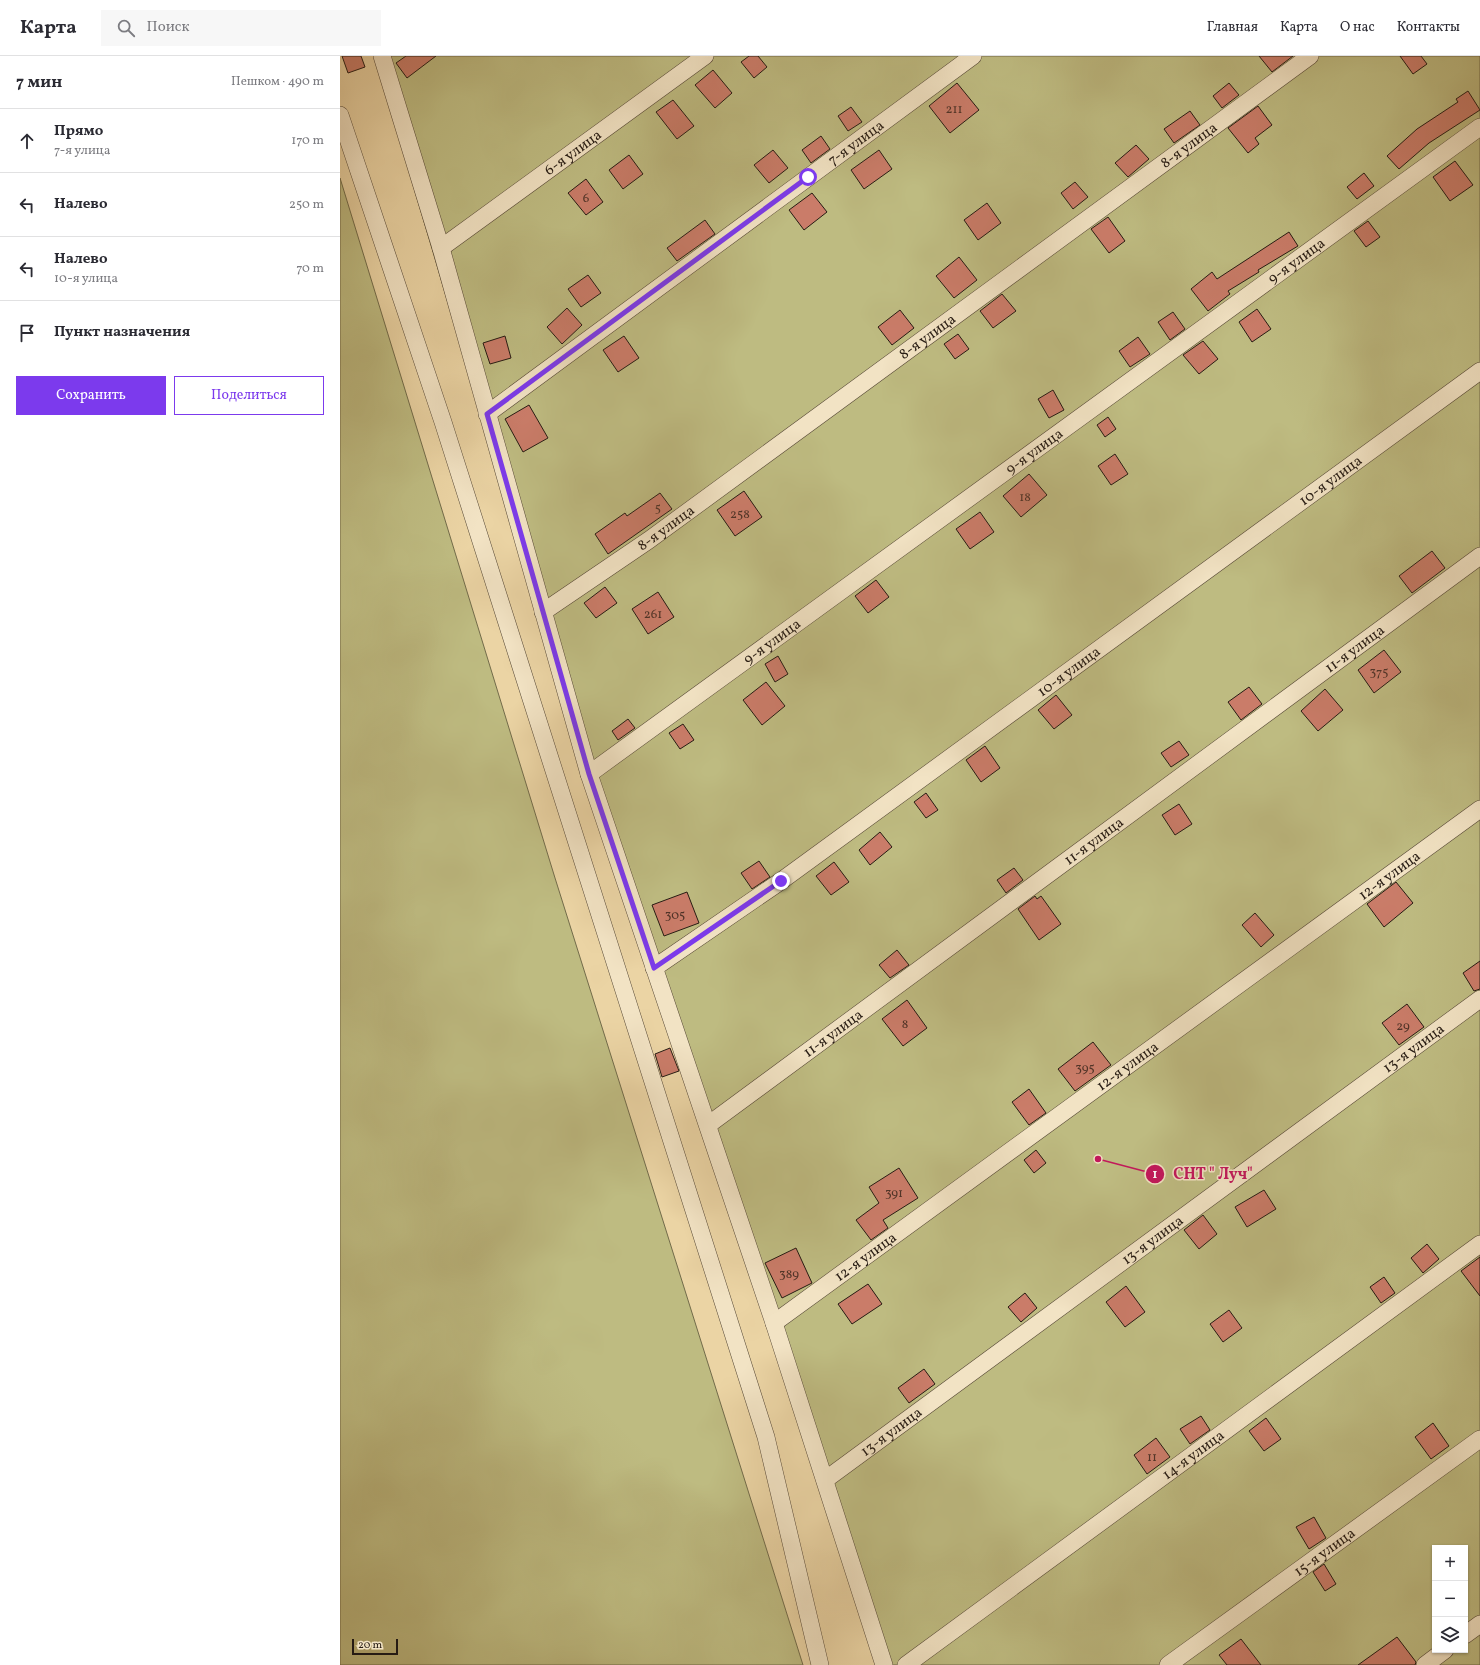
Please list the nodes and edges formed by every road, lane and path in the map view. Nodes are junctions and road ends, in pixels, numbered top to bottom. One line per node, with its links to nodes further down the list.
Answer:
1 (382, 56): 7 (street)
2 (705, 56): 7 (street, 6-я улица)
3 (973, 56): 9 (street, 7-я улица)
4 (1310, 56): 11 (street, 8-я улица)
5 (340, 115): 24 (street)
6 (1480, 127): 12 (street, 9-я улица)
7 (441, 248): 9 (street)
8 (1480, 371): 14 (street, 10-я улица)
9 (487, 414): 11 (street)
10 (1480, 556): 16 (street, 11-я улица)
11 (543, 612): 12 (street)
12 (589, 774): 14 (street)
13 (1480, 809): 18 (street, 12-я улица)
14 (654, 968): 16 (street)
15 (1480, 999): 20 (street, 13-я улица)
16 (708, 1125): 18 (street)
17 (1480, 1244): 26 (street, 14-я улица)
18 (774, 1323): 20 (street)
19 (1480, 1439): 27 (street, 15-я улица)
20 (825, 1480): 25 (street)
21 (1480, 1624): 22 (street)
22 (1468, 1633)
23 (1441, 1653): 28 (street)
24 (820, 1665)
25 (884, 1665)
26 (906, 1665)
27 (1168, 1665)
28 (1425, 1665)

